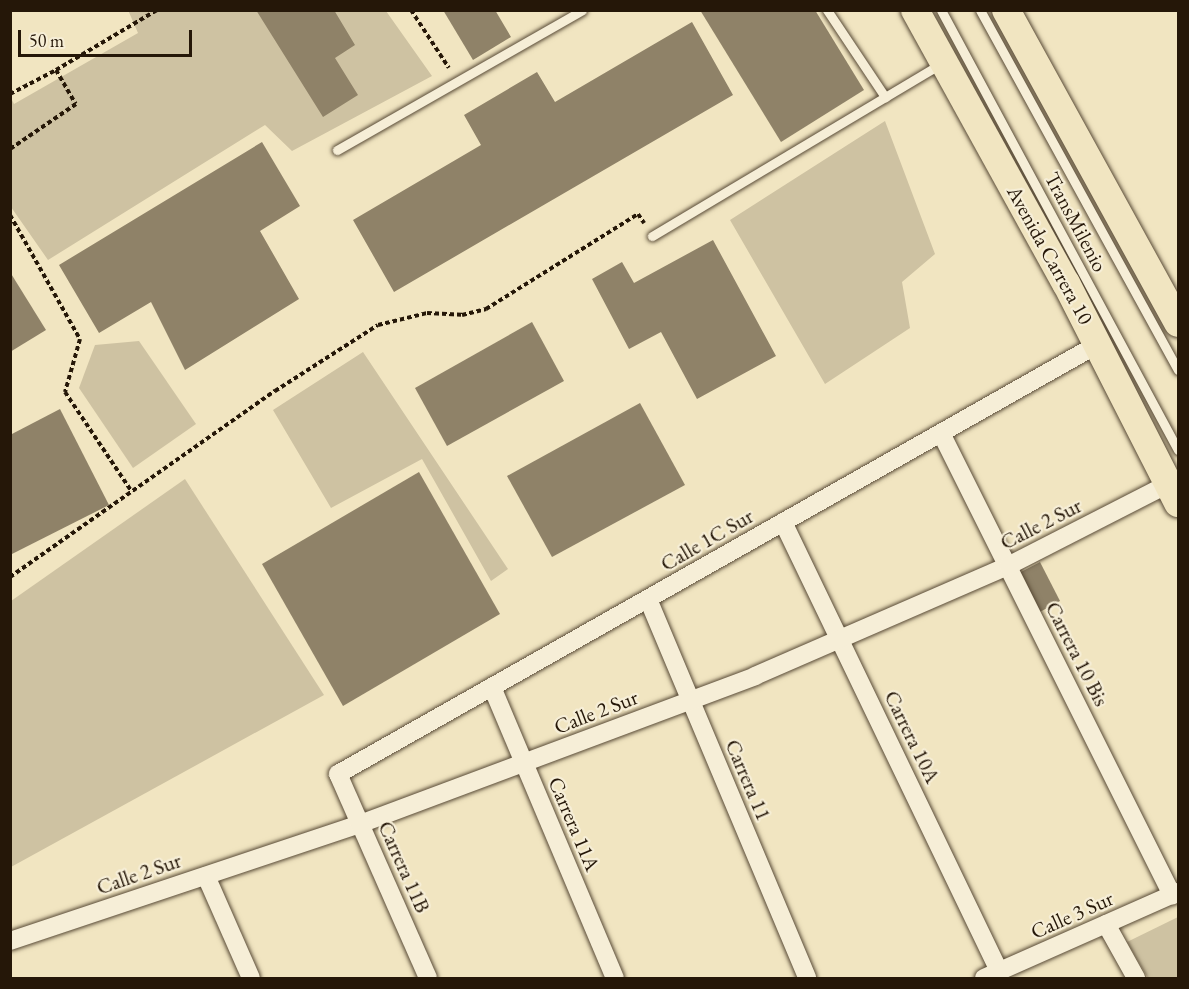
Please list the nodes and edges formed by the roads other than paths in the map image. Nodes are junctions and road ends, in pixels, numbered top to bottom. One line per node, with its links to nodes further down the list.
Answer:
1 (582, 10): 9 (lane)
2 (827, 10): 8 (lane)
3 (915, 10): 7 (main road, Avenida Carrera 10)
4 (941, 10): 15 (lane, TransMilenio)
5 (980, 10): 13 (lane, TransMilenio)
6 (1006, 10): 11 (main road)
7 (943, 62): 8 (lane); 12 (main road, Avenida Carrera 10)
8 (885, 97): 10 (lane)
9 (337, 150)
10 (652, 236)
11 (1179, 323)
12 (1098, 344): 14 (street, Calle 1C Sur); 16 (main road, Avenida Carrera 10)
13 (1179, 370)
14 (941, 433): 17 (street, Calle 1C Sur); 18 (street, Carrera 10 Bis)
15 (1179, 450)
16 (1175, 489): 18 (street, Calle 2 Sur)
17 (783, 522): 19 (street, Calle 1C Sur); 20 (street, Carrera 10A)
18 (1008, 566): 20 (street, Calle 2 Sur); 27 (street, Carrera 10 Bis)
19 (648, 599): 21 (street, Calle 1C Sur); 22 (street, Carrera 11)
20 (840, 639): 22 (street, Calle 2 Sur); 30 (street, Carrera 10A)
21 (492, 687): 23 (street, Carrera 11A); 24 (street, Calle 1C Sur)
22 (691, 700): 23 (street, Calle 2 Sur); 34 (street, Carrera 11)
23 (524, 763): 25 (street, Calle 2 Sur); 33 (street, Carrera 11A)
24 (338, 774): 25 (street, Carrera 11B)
25 (360, 824): 26 (street, Calle 2 Sur); 32 (street, Carrera 11B)
26 (206, 876): 29 (street, Calle 2 Sur); 31 (street)
27 (1175, 893): 28 (street, Calle 3 Sur)
28 (1106, 924): 30 (street, Calle 3 Sur); 35 (street)
29 (10, 941)
30 (992, 975)
31 (251, 978)
32 (428, 978)
33 (615, 978)
34 (807, 978)
35 (1136, 978)

